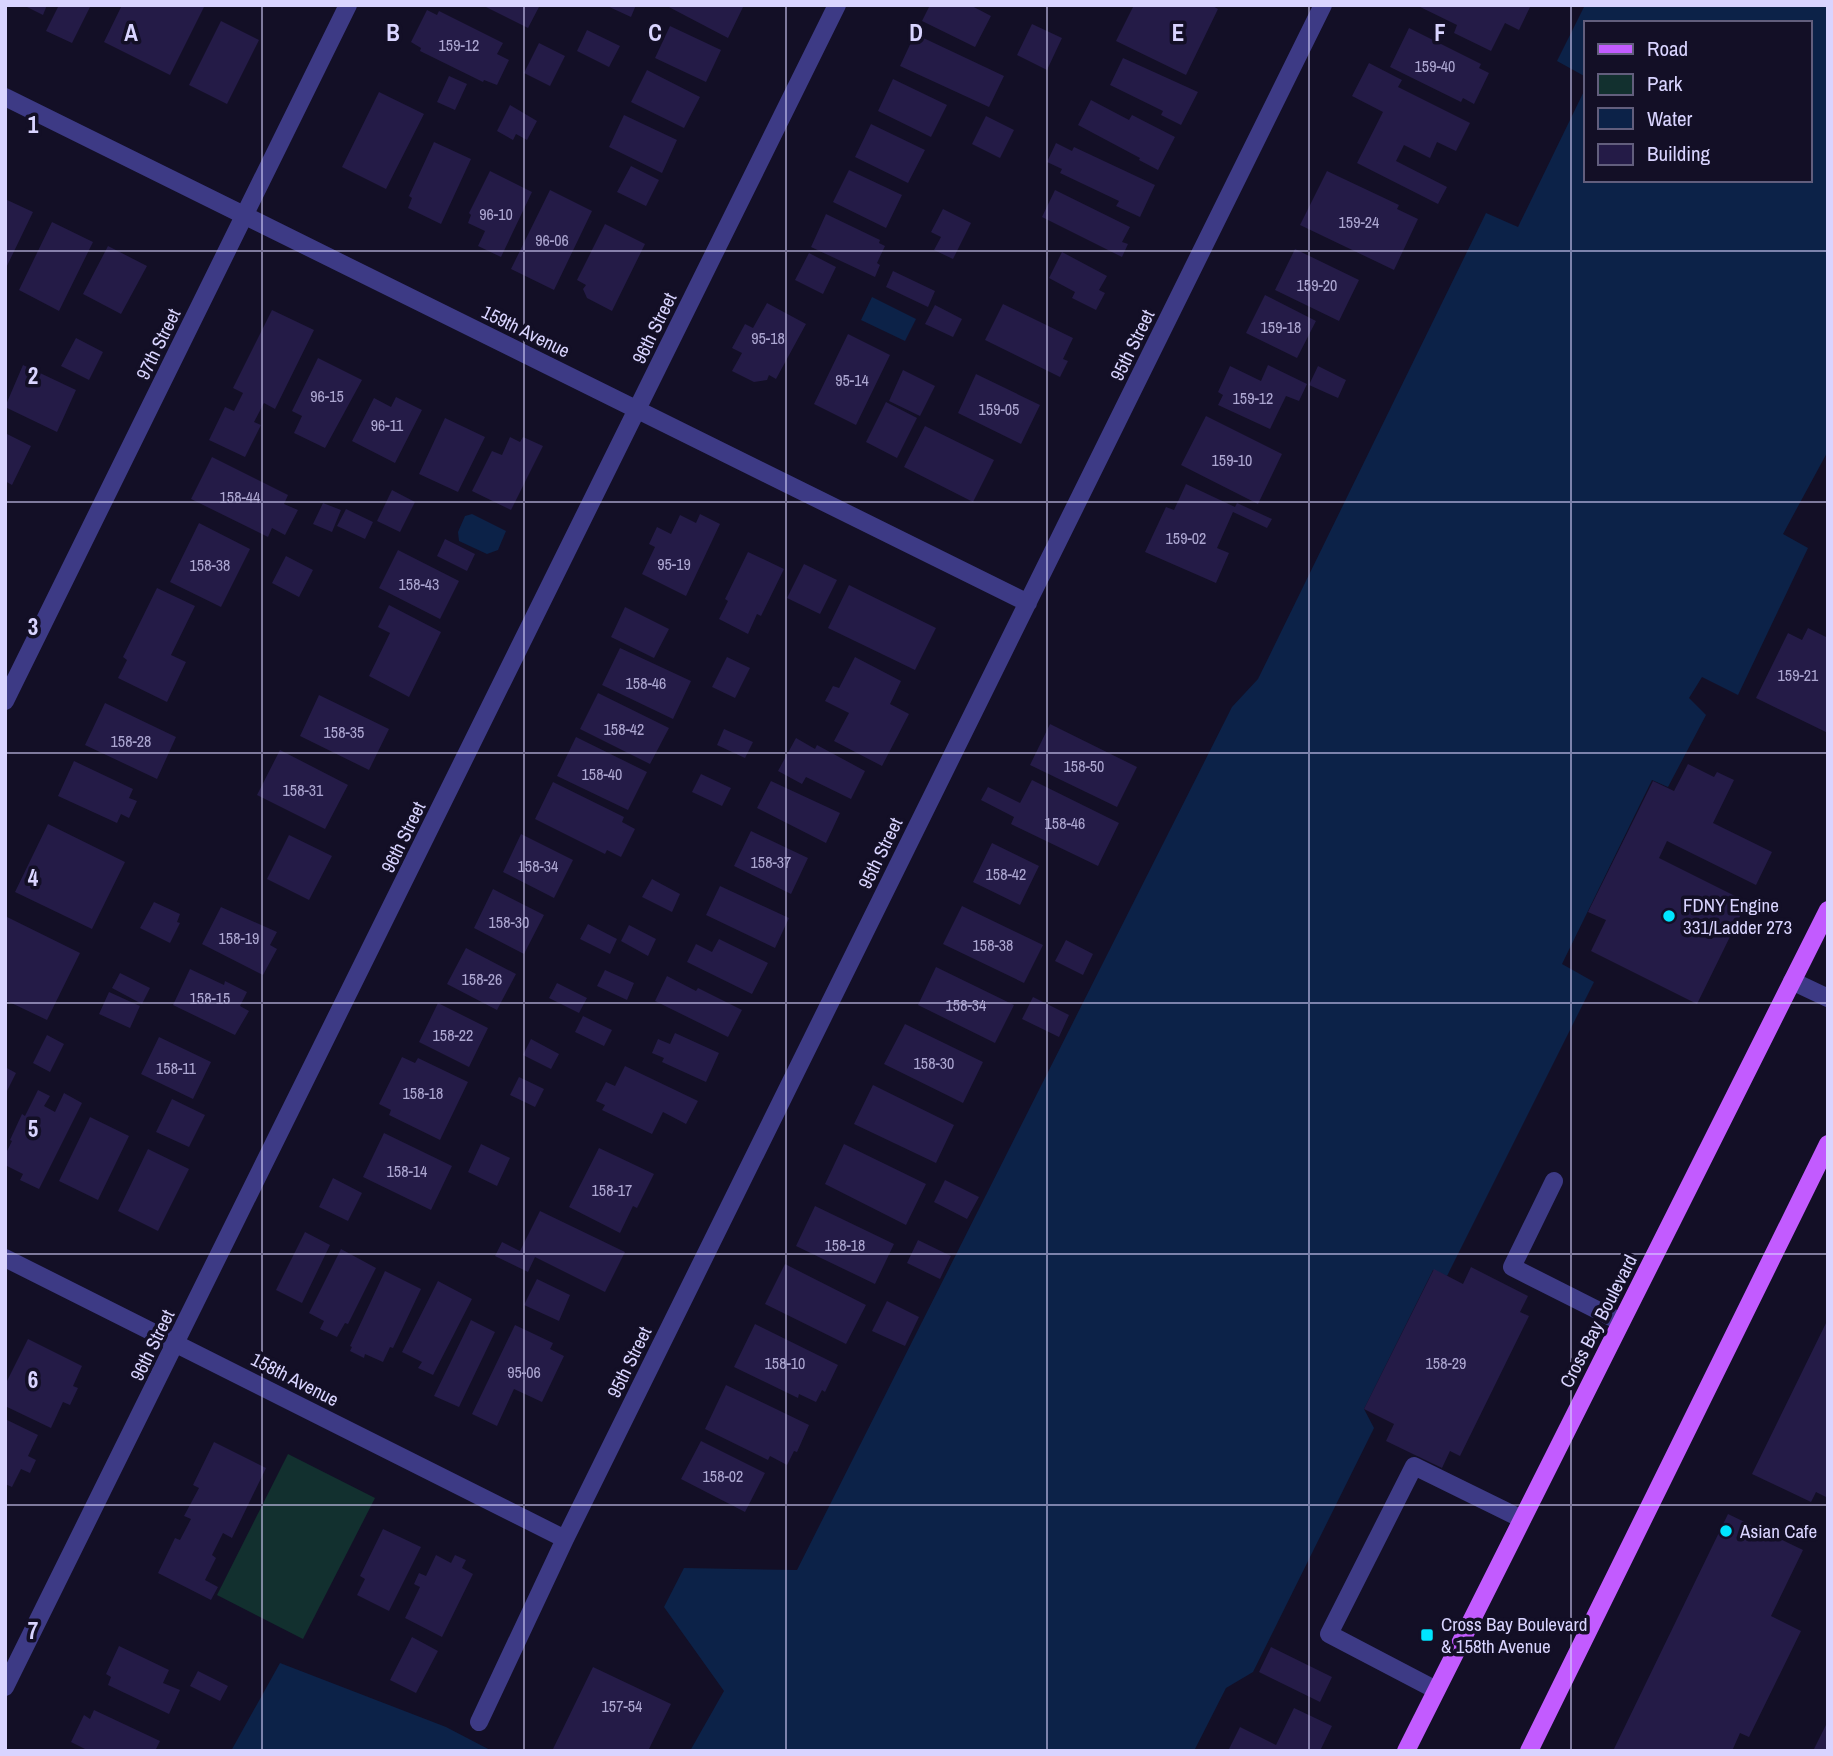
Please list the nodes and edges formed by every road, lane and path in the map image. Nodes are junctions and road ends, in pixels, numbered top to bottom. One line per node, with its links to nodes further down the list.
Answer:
1 (348, 5): 5 (street, 97th Street)
2 (837, 5): 6 (street, 96th Street)
3 (1323, 5): 7 (street, 95th Street)
4 (5, 97): 5 (street, 159th Avenue)
5 (245, 216): 6 (street, 159th Avenue); 8 (street, 97th Street)
6 (637, 410): 7 (street, 159th Avenue); 16 (street, 96th Street)
7 (1028, 603): 18 (street, 95th Street)
8 (5, 701)
9 (1828, 910): 10 (main road, Cross Bay Boulevard)
10 (1793, 981): 11 (street); 15 (main road, Cross Bay Boulevard)
11 (1828, 998)
12 (1828, 1144): 23 (main road)
13 (1554, 1181): 15 (street)
14 (5, 1258): 16 (street, 158th Avenue)
15 (1621, 1322): 17 (main road, Cross Bay Boulevard)
16 (176, 1343): 18 (street, 158th Avenue); 19 (street, 96th Street)
17 (1522, 1519): 20 (main road, Cross Bay Boulevard); 20 (street)
18 (565, 1539): 21 (street, 95th Street)
19 (5, 1687)
20 (1436, 1690): 22 (main road, Cross Bay Boulevard)
21 (479, 1722)
22 (1406, 1751)
23 (1529, 1751)

